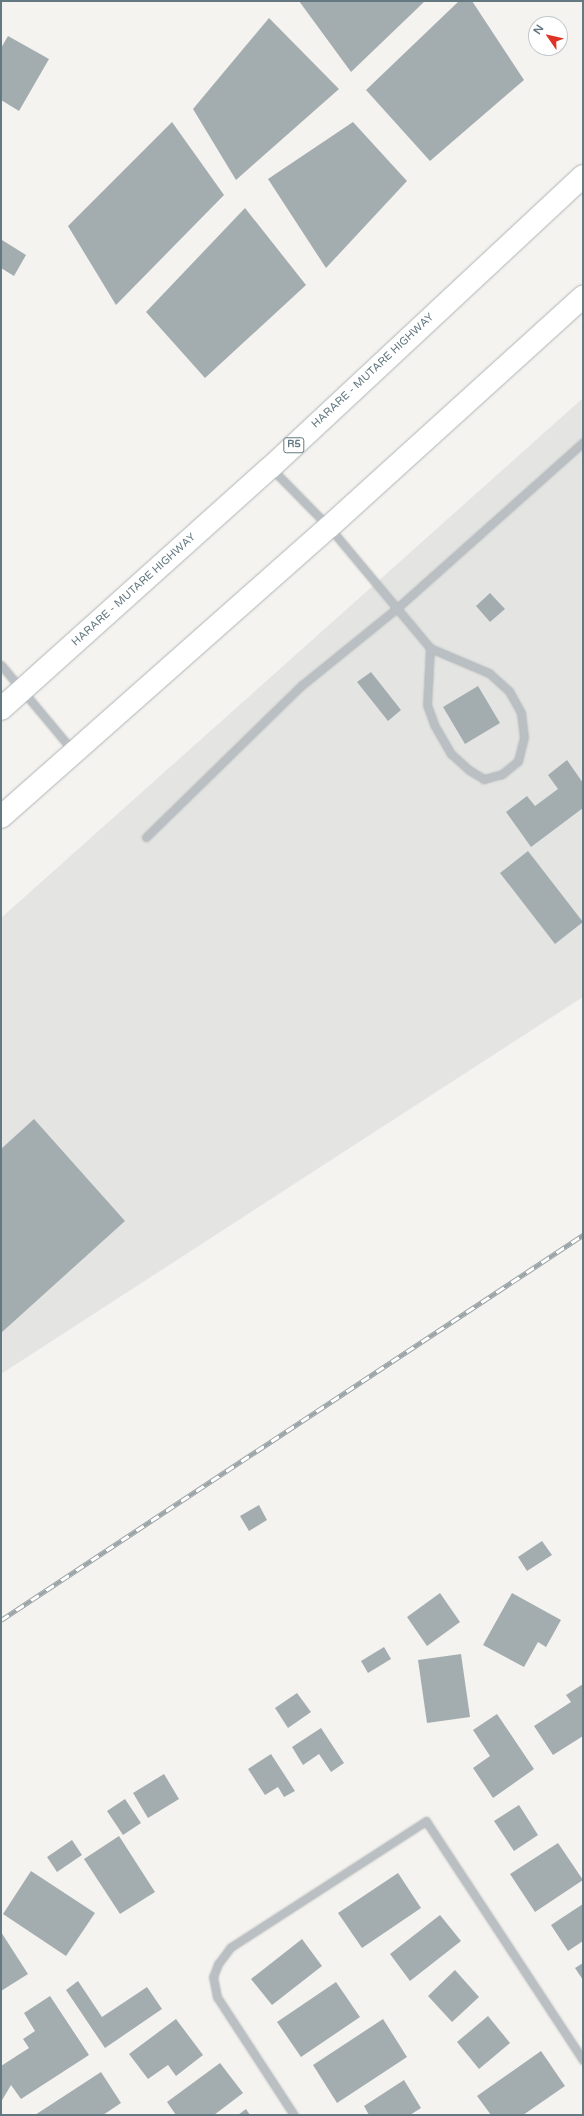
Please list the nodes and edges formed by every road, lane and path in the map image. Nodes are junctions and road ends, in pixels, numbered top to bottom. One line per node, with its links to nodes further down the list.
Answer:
1 (583, 176): 4 (highway, HARARE - MUTARE HIGHWAY / R5)
2 (583, 297): 5 (highway)
3 (583, 442): 6 (street)
4 (270, 468): 5 (street); 9 (highway, HARARE - MUTARE HIGHWAY / R5)
5 (329, 527): 6 (street); 11 (highway)
6 (398, 608): 7 (street); 13 (street)
7 (430, 648): 7 (street)
8 (1, 665): 9 (street)
9 (23, 689): 10 (highway, HARARE - MUTARE HIGHWAY / R5); 11 (street)
10 (1, 709)
11 (74, 753): 12 (highway)
12 (1, 817)
13 (146, 836)
14 (583, 2060): 15 (street)
15 (294, 2115)

